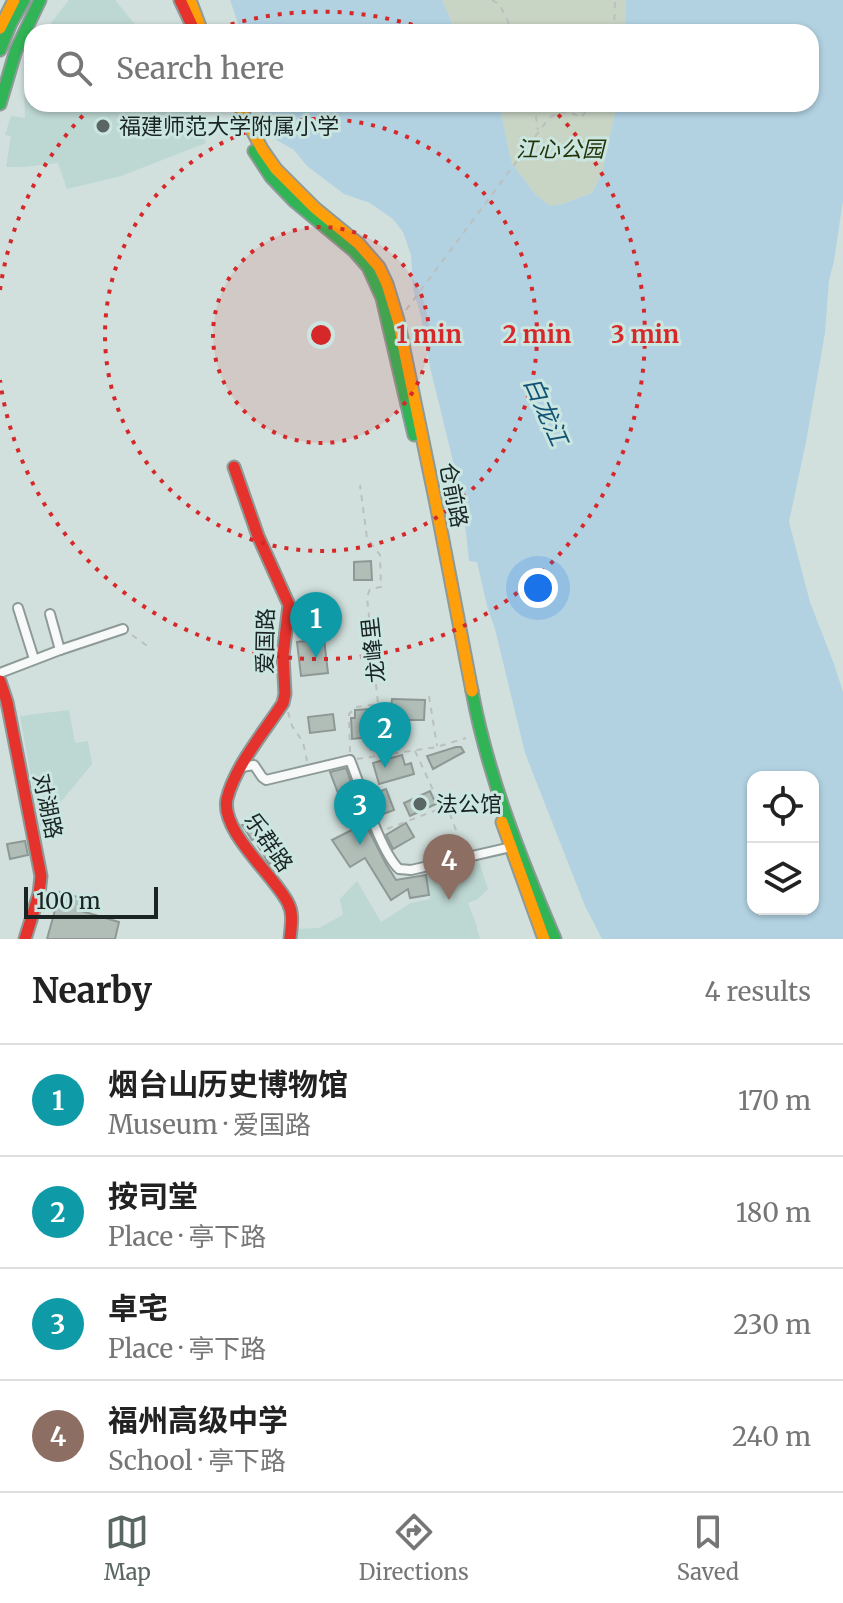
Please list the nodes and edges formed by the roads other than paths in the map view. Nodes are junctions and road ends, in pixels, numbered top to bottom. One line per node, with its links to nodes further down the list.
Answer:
1 (6, 0): 7 (street); 8 (street)
2 (14, 0): 13 (street)
3 (24, 0): 14 (street)
4 (40, 0): 9 (street)
5 (180, 0): 10 (street)
6 (190, 0): 11 (street)
7 (0, 6)
8 (0, 16)
9 (25, 24)
10 (191, 24)
11 (199, 24)
12 (24, 27): 15 (street)
13 (0, 28)
14 (0, 50)
15 (0, 104)
16 (234, 112): 27 (street, 仓前路)
17 (242, 112): 31 (street, 仓前路)
18 (234, 467): 26 (street, 爱国路)
19 (18, 608): 23 (street)
20 (50, 614): 22 (street)
21 (123, 629): 22 (street)
22 (60, 650): 23 (street)
23 (34, 659): 24 (street)
24 (0, 673)
25 (0, 681): 28 (street, 对湖路)
26 (242, 767): 27 (street); 29 (street, 乐群路)
27 (511, 847): 30 (street, 仓前路)
28 (25, 939)
29 (290, 939)
30 (544, 939)
31 (555, 939)

